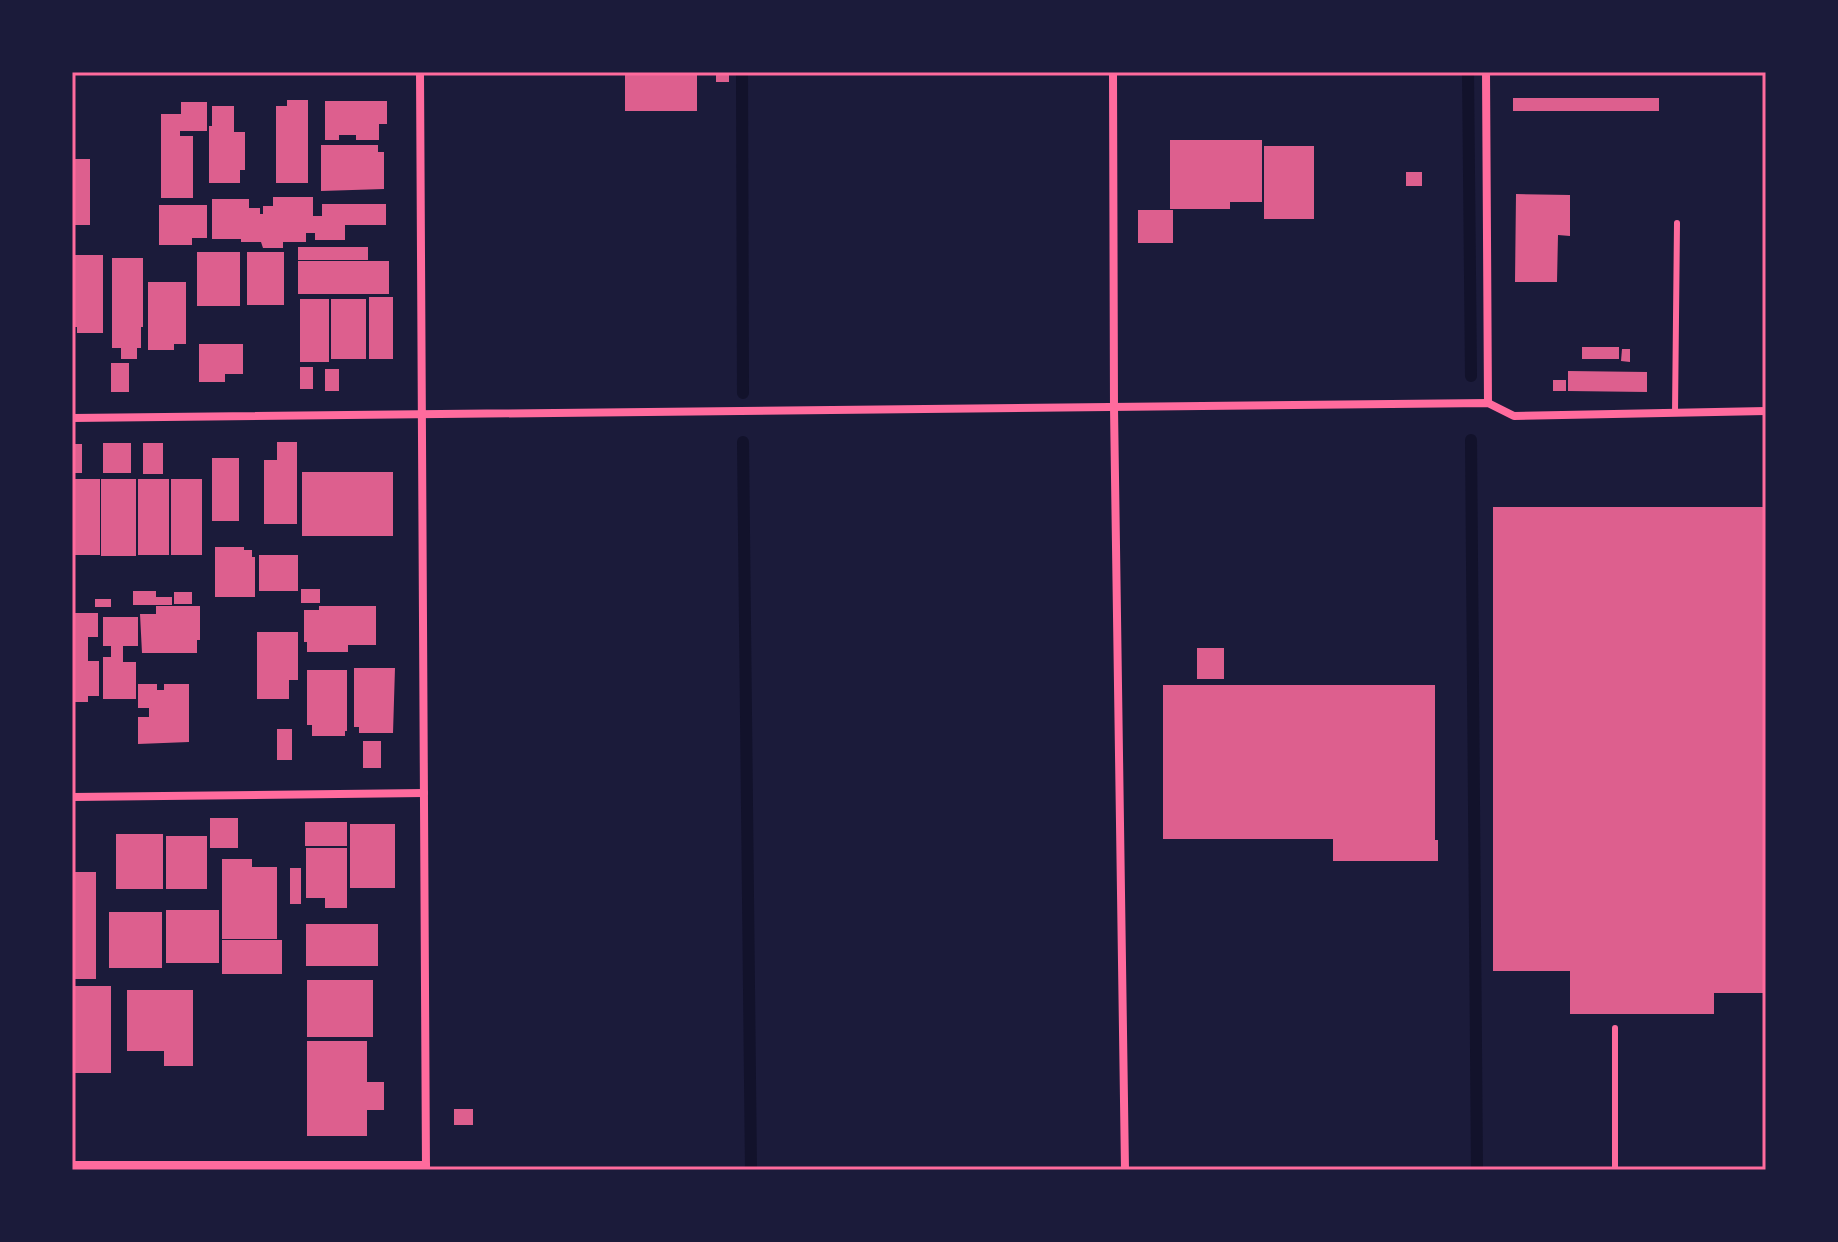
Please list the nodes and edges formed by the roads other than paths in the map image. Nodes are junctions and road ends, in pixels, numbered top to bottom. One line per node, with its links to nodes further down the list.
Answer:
1 (420, 72): 9 (street)
2 (1113, 72): 6 (street)
3 (1486, 72): 5 (street)
4 (1677, 223): 8 (lane)
5 (1488, 403): 6 (street); 8 (street)
6 (1114, 408): 9 (street); 16 (street)
7 (1766, 411): 8 (street)
8 (1675, 413)
9 (422, 414): 10 (street); 11 (street)
10 (72, 418)
11 (424, 793): 12 (street); 15 (street)
12 (72, 797)
13 (1615, 1028): 17 (lane)
14 (72, 1165): 15 (street)
15 (426, 1167)
16 (1125, 1170)
17 (1615, 1170)

